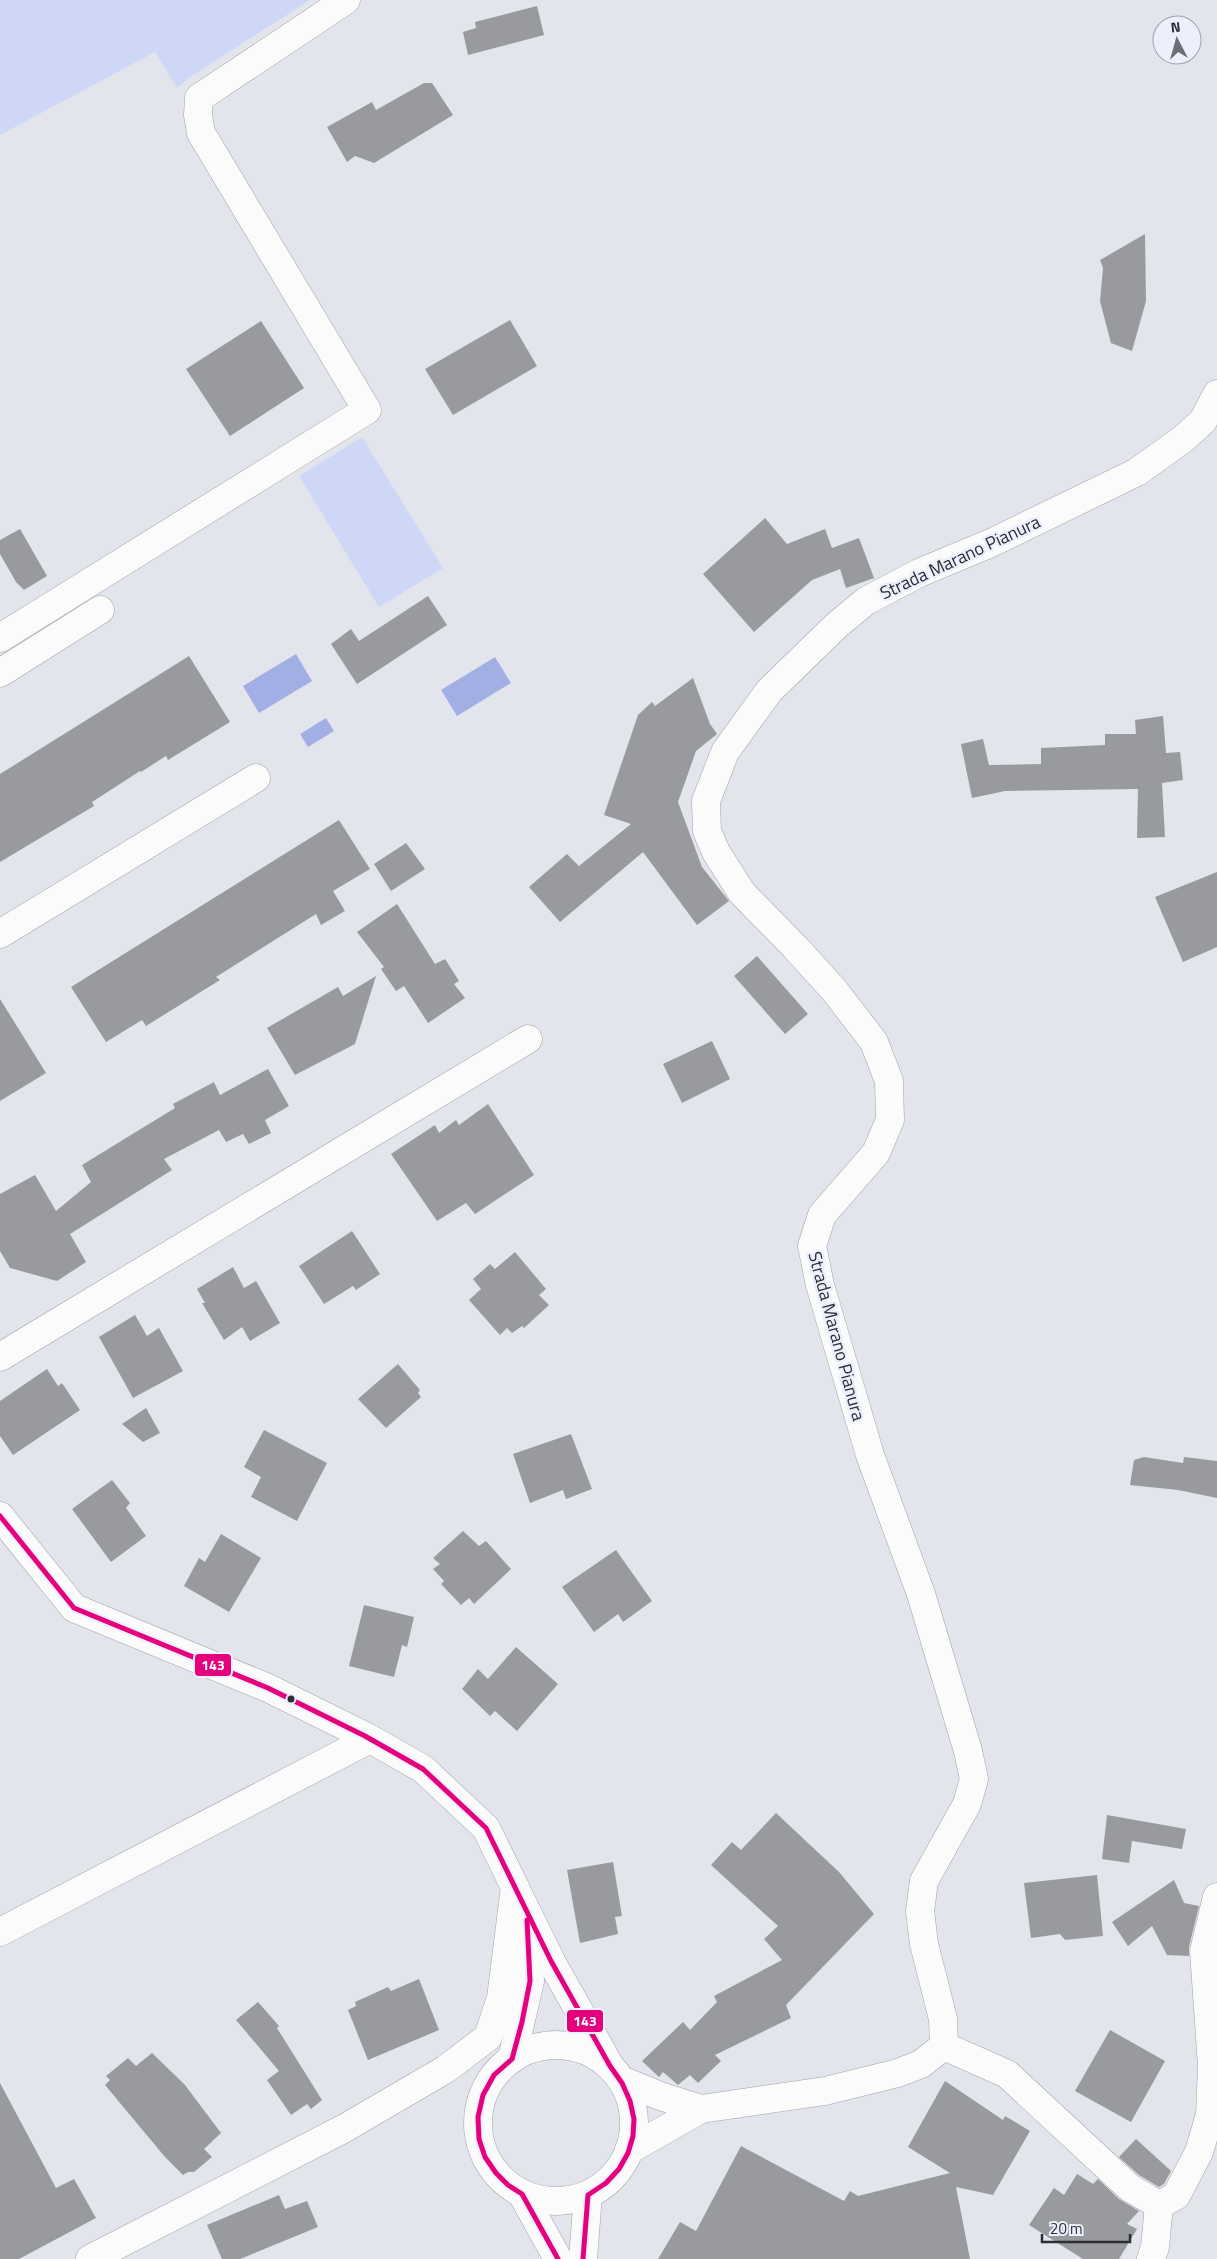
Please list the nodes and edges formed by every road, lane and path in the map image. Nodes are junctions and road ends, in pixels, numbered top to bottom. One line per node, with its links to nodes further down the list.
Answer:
1 (346, 0): 4 (street)
2 (1217, 394): 15 (street, Strada Marano Pianura)
3 (100, 610): 5 (street)
4 (0, 638)
5 (0, 673)
6 (256, 778): 7 (street)
7 (0, 934)
8 (528, 1039): 9 (street)
9 (0, 1358)
10 (0, 1516): 11 (street)
11 (370, 1739): 13 (street); 14 (street)
12 (1217, 1897): 22 (street)
13 (521, 1898): 16 (street); 17 (street); 23 (street)
14 (0, 1932)
15 (944, 2046): 18 (street); 22 (street)
16 (512, 2058): 17 (street); 20 (street)
17 (615, 2073): 18 (street); 19 (street)
18 (701, 2109): 19 (street)
19 (629, 2150): 21 (street)
20 (522, 2194): 21 (street); 24 (street)
21 (588, 2195): 25 (street)
22 (1159, 2205): 26 (street)
23 (90, 2259)
24 (558, 2259)
25 (583, 2259)
26 (1152, 2259)

